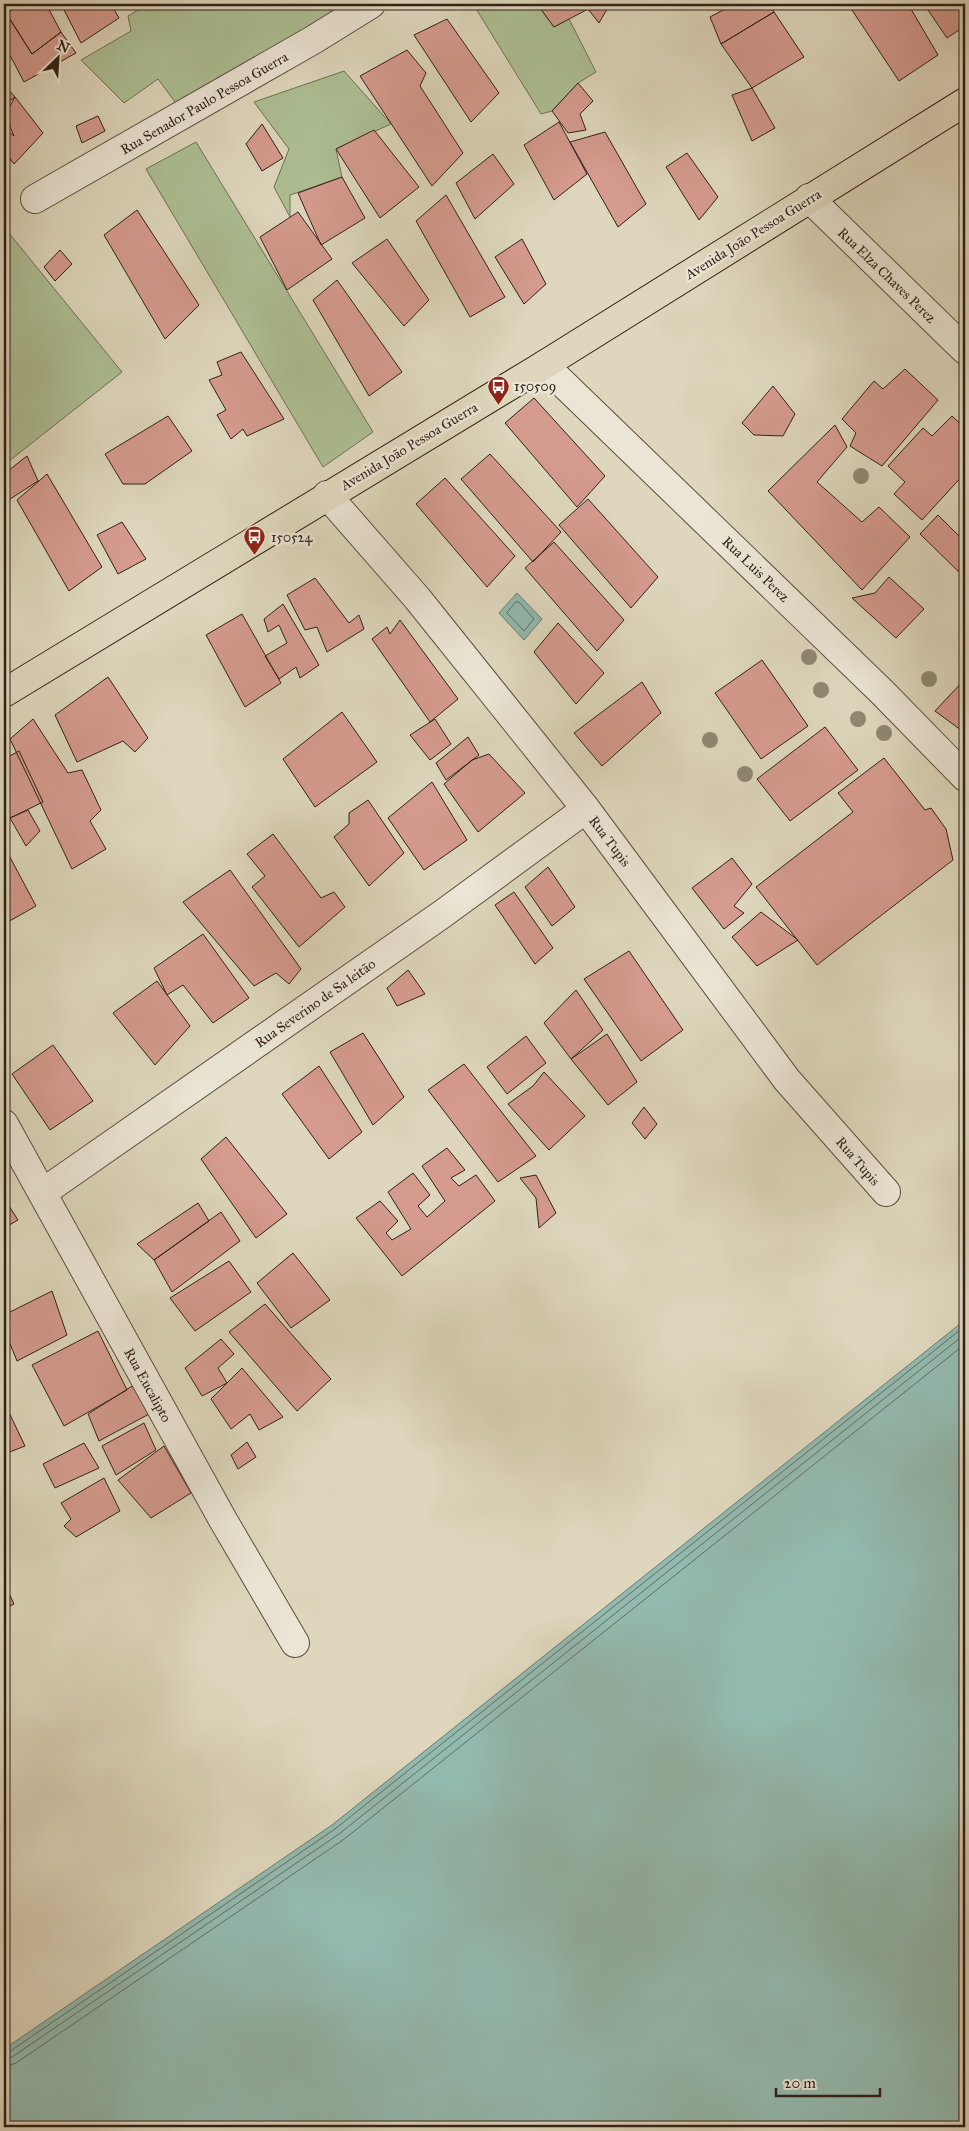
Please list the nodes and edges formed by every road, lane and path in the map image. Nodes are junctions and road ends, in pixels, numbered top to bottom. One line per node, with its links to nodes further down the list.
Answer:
1 (370, 4): 4 (street, Rua Senador Paulo Pessoa Guerra)
2 (965, 102): 3 (main road, Avenida João Pessoa Guerra)
3 (810, 198): 5 (street, Rua Elza Chaves Perez); 6 (main road, Avenida João Pessoa Guerra)
4 (35, 199)
5 (965, 350)
6 (544, 364): 7 (main road, Avenida João Pessoa Guerra); 9 (street, Rua Luis Perez)
7 (327, 495): 8 (main road, Avenida João Pessoa Guerra); 10 (street, Rua Tupis)
8 (4, 693)
9 (965, 777)
10 (586, 809): 12 (street, Rua Tupis); 13 (street, Rua Severino de Sa leitão)
11 (4, 1124): 13 (street, Rua Eucalipto)
12 (886, 1192)
13 (42, 1193): 14 (street, Rua Eucalipto)
14 (295, 1644)

